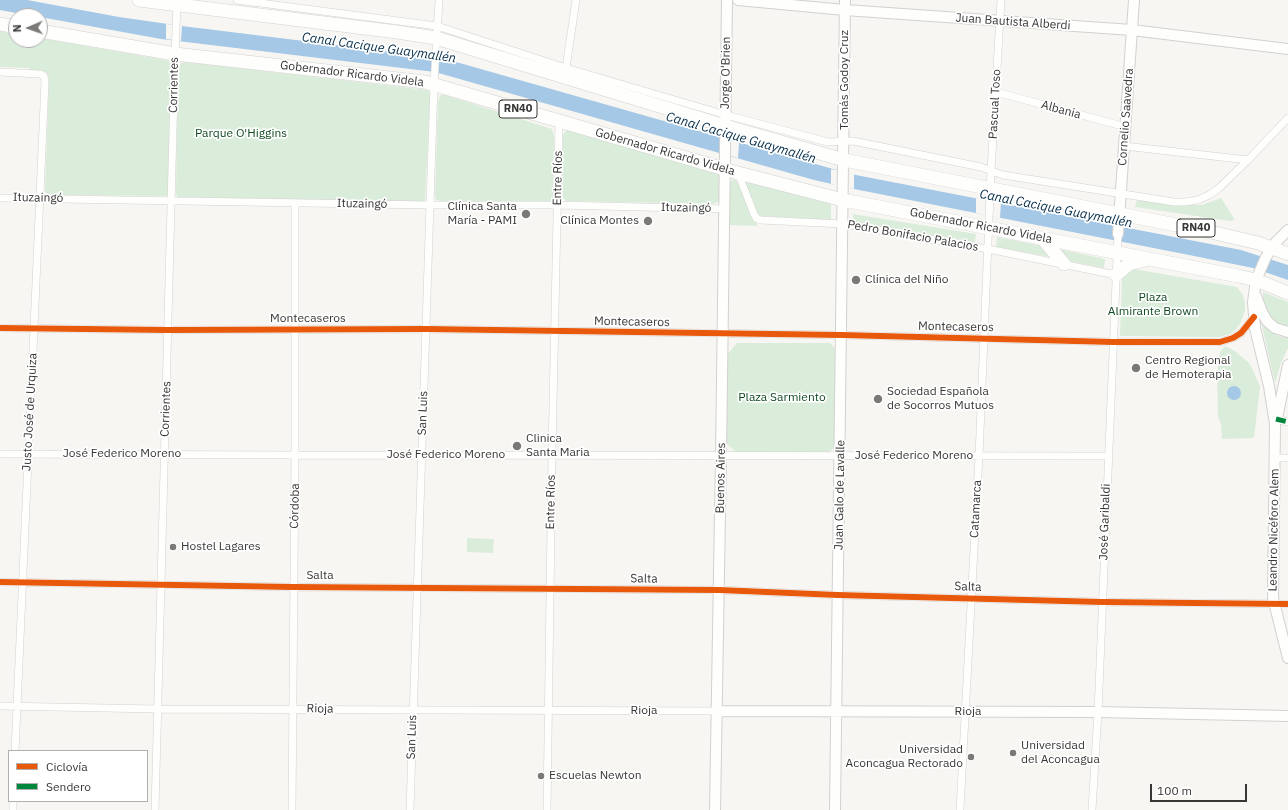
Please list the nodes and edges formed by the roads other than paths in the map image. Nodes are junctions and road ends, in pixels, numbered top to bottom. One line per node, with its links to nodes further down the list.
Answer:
1 (139, 0): 9 (highway, Gobernador Ricardo Videla / RN40)
2 (237, 0): 10 (street)
3 (439, 0): 15 (street, San Luis)
4 (576, 0): 18 (street)
5 (727, 0): 23 (street, Jorge O'Brien)
6 (738, 0): 11 (street, Juan Bautista Alberdi)
7 (1001, 0): 12 (street, Pascual Toso)
8 (1134, 0): 13 (street, Cornelio Saavedra)
9 (177, 2): 15 (highway, Gobernador Ricardo Videla / RN40); 17 (street, Corrientes)
10 (298, 4): 15 (street)
11 (845, 5): 12 (street, Juan Bautista Alberdi); 26 (street, Tomás Godoy Cruz)
12 (1000, 21): 13 (street, Juan Bautista Alberdi); 21 (street, Pascual Toso)
13 (1132, 30): 16 (street, Juan Bautista Alberdi); 25 (street, Cornelio Saavedra)
14 (48, 32): 17 (highway, Gobernador Ricardo Videla / RN40)
15 (436, 32): 18 (street); 20 (street, San Luis); 23 (highway, Gobernador Ricardo Videla / RN40)
16 (1288, 49)
17 (175, 54): 20 (highway, Gobernador Ricardo Videla / RN40); 37 (street, Corrientes)
18 (566, 68): 23 (street)
19 (0, 72): 36 (street, Justo José de Urquiza)
20 (435, 74): 24 (highway, Gobernador Ricardo Videla / RN40); 39 (street, San Luis)
21 (996, 92): 25 (street, Albania); 31 (street, Pascual Toso)
22 (1288, 118): 29 (street)
23 (726, 120): 26 (street); 28 (street, Jorge O'Brien); 33 (highway, Gobernador Ricardo Videla / RN40)
24 (560, 122): 30 (highway, Gobernador Ricardo Videla / RN40); 40 (street, Entre Ríos)
25 (1126, 127): 27 (street, Cornelio Saavedra)
26 (844, 141): 31 (street); 33 (street, Tomás Godoy Cruz)
27 (1124, 146): 29 (street); 34 (street, Cornelio Saavedra)
28 (725, 147): 30 (street, Buenos Aires)
29 (1248, 160): 34 (street)
30 (725, 169): 32 (highway, Gobernador Ricardo Videla / RN40); 42 (street, Buenos Aires)
31 (991, 171): 34 (street); 41 (street, Pascual Toso)
32 (738, 173): 33 (highway, Gobernador Ricardo Videla / RN40); 43 (street, Pedro Bonifacio Palacios)
33 (844, 180): 41 (highway, Gobernador Ricardo Videla / RN40); 41 (highway, Gobernador Ricardo Videla / RN40); 43 (street, Juan Galo de Lavalle)
34 (1121, 194): 45 (street, Cornelio Saavedra)
35 (0, 198): 36 (street, Ituzaingó)
36 (40, 198): 37 (street, Ituzaingó); 56 (street, Justo José de Urquiza)
37 (172, 201): 38 (street, Ituzaingó); 58 (street, Corrientes)
38 (296, 203): 39 (street, Ituzaingó); 59 (street, Córdoba)
39 (430, 205): 40 (street, Ituzaingó); 57 (street, San Luis)
40 (558, 205): 42 (street, Ituzaingó); 60 (street, Entre Ríos)
41 (990, 208): 45 (highway, Gobernador Ricardo Videla / RN40); 46 (highway, Gobernador Ricardo Videla / RN40); 47 (street, Catamarca)
42 (724, 209): 62 (street, Buenos Aires)
43 (843, 224): 47 (street, Pedro Bonifacio Palacios); 63 (street, Juan Galo de Lavalle)
44 (1288, 230): 51 (street)
45 (1118, 233): 46 (highway, Gobernador Ricardo Videla / RN40); 49 (highway, Gobernador Ricardo Videla / RN40); 51 (highway, Gobernador Ricardo Videla / RN40); 52 (street, José Garibaldi)
46 (1042, 238): 50 (highway)
47 (988, 249): 50 (street, Pedro Bonifacio Palacios); 64 (street, Catamarca)
48 (1288, 254): 51 (highway, Gobernador Ricardo Videla / RN40)
49 (1153, 259): 51 (highway, Gobernador Ricardo Videla / RN40); 52 (highway)
50 (1064, 264): 52 (street, Pedro Bonifacio Palacios)
51 (1262, 268): 53 (highway, Gobernador Ricardo Videla / RN40); 54 (street, Leandro Nicéforo Alem); 61 (street)
52 (1116, 275): 65 (street, José Garibaldi)
53 (1288, 293)
54 (1254, 317): 65 (street, Montecaseros); 69 (street, Leandro Nicéforo Alem)
55 (0, 328): 56 (street, Montecaseros)
56 (34, 328): 58 (street, Montecaseros); 72 (street, Justo José de Urquiza)
57 (426, 329): 59 (street, Montecaseros); 60 (street, Montecaseros); 75 (street, San Luis)
58 (168, 330): 59 (street, Montecaseros); 73 (street, Corrientes)
59 (295, 330): 74 (street, Córdoba)
60 (555, 331): 62 (street, Montecaseros); 76 (street, Entre Ríos)
61 (1288, 332)
62 (723, 334): 63 (street, Montecaseros); 77 (street, Buenos Aires)
63 (842, 335): 64 (street, Montecaseros); 78 (street, Juan Galo de Lavalle)
64 (984, 338): 65 (street, Montecaseros); 79 (street, Catamarca)
65 (1113, 342): 80 (street, José Garibaldi)
66 (1288, 365): 68 (street, Leandro Nicéforo Alem)
67 (1288, 386): 68 (street, Leandro Nicéforo Alem)
68 (1281, 398): 69 (street, Leandro Nicéforo Alem)
69 (1276, 422): 70 (street); 81 (street, Leandro Nicéforo Alem)
70 (1288, 422)
71 (0, 454): 72 (street, José Federico Moreno)
72 (28, 454): 73 (street, José Federico Moreno); 84 (street, Justo José de Urquiza)
73 (164, 454): 74 (street, José Federico Moreno); 85 (street, Corrientes)
74 (295, 455): 75 (street, José Federico Moreno); 86 (street, Córdoba)
75 (422, 455): 76 (street, José Federico Moreno); 87 (street, San Luis)
76 (552, 455): 77 (street, José Federico Moreno); 88 (street, Entre Ríos)
77 (721, 455): 78 (street, José Federico Moreno); 89 (street, Buenos Aires)
78 (840, 455): 79 (street, José Federico Moreno); 90 (street, Juan Galo de Lavalle)
79 (979, 456): 80 (street, José Federico Moreno); 91 (street, Catamarca)
80 (1108, 456): 92 (street, José Garibaldi)
81 (1275, 458): 82 (street); 93 (street, Leandro Nicéforo Alem)
82 (1288, 458)
83 (0, 582): 84 (street, Salta)
84 (23, 582): 85 (street, Salta); 97 (street, Justo José de Urquiza)
85 (161, 585): 86 (street, Salta); 98 (street, Corrientes)
86 (294, 587): 87 (street, Salta); 99 (street, Córdoba)
87 (418, 588): 88 (street, Salta); 100 (street, San Luis)
88 (550, 589): 89 (street, Salta); 101 (street, Entre Ríos)
89 (719, 590): 90 (street, Salta); 102 (street, Buenos Aires)
90 (838, 595): 91 (street, Salta); 103 (street, Juan Galo de Lavalle)
91 (972, 598): 92 (street, Salta); 104 (street, Catamarca)
92 (1102, 602): 93 (street, Salta); 105 (street, José Garibaldi)
93 (1274, 604): 94 (street, Salta); 95 (street, Leandro Nicéforo Alem)
94 (1288, 604)
95 (1288, 658)
96 (0, 706): 97 (street, Rioja)
97 (17, 706): 98 (street, Rioja); 107 (street, Justo José de Urquiza)
98 (158, 709): 99 (street, Rioja); 108 (street, Corrientes)
99 (293, 709): 100 (street, Rioja); 109 (street, Córdoba)
100 (413, 710): 101 (street, Rioja); 110 (street, San Luis)
101 (548, 711): 102 (street, Rioja); 111 (street, Entre Ríos)
102 (717, 711): 103 (street, Rioja); 112 (street, Buenos Aires)
103 (837, 712): 104 (street, Rioja); 113 (street, Juan Galo de Lavalle)
104 (965, 712): 105 (street, Rioja); 114 (street, Catamarca)
105 (1098, 712): 106 (street, Rioja); 115 (street, José Garibaldi)
106 (1288, 716)
107 (15, 750)
108 (155, 810)
109 (292, 810)
110 (410, 810)
111 (547, 810)
112 (716, 810)
113 (835, 810)
114 (960, 810)
115 (1092, 810)

